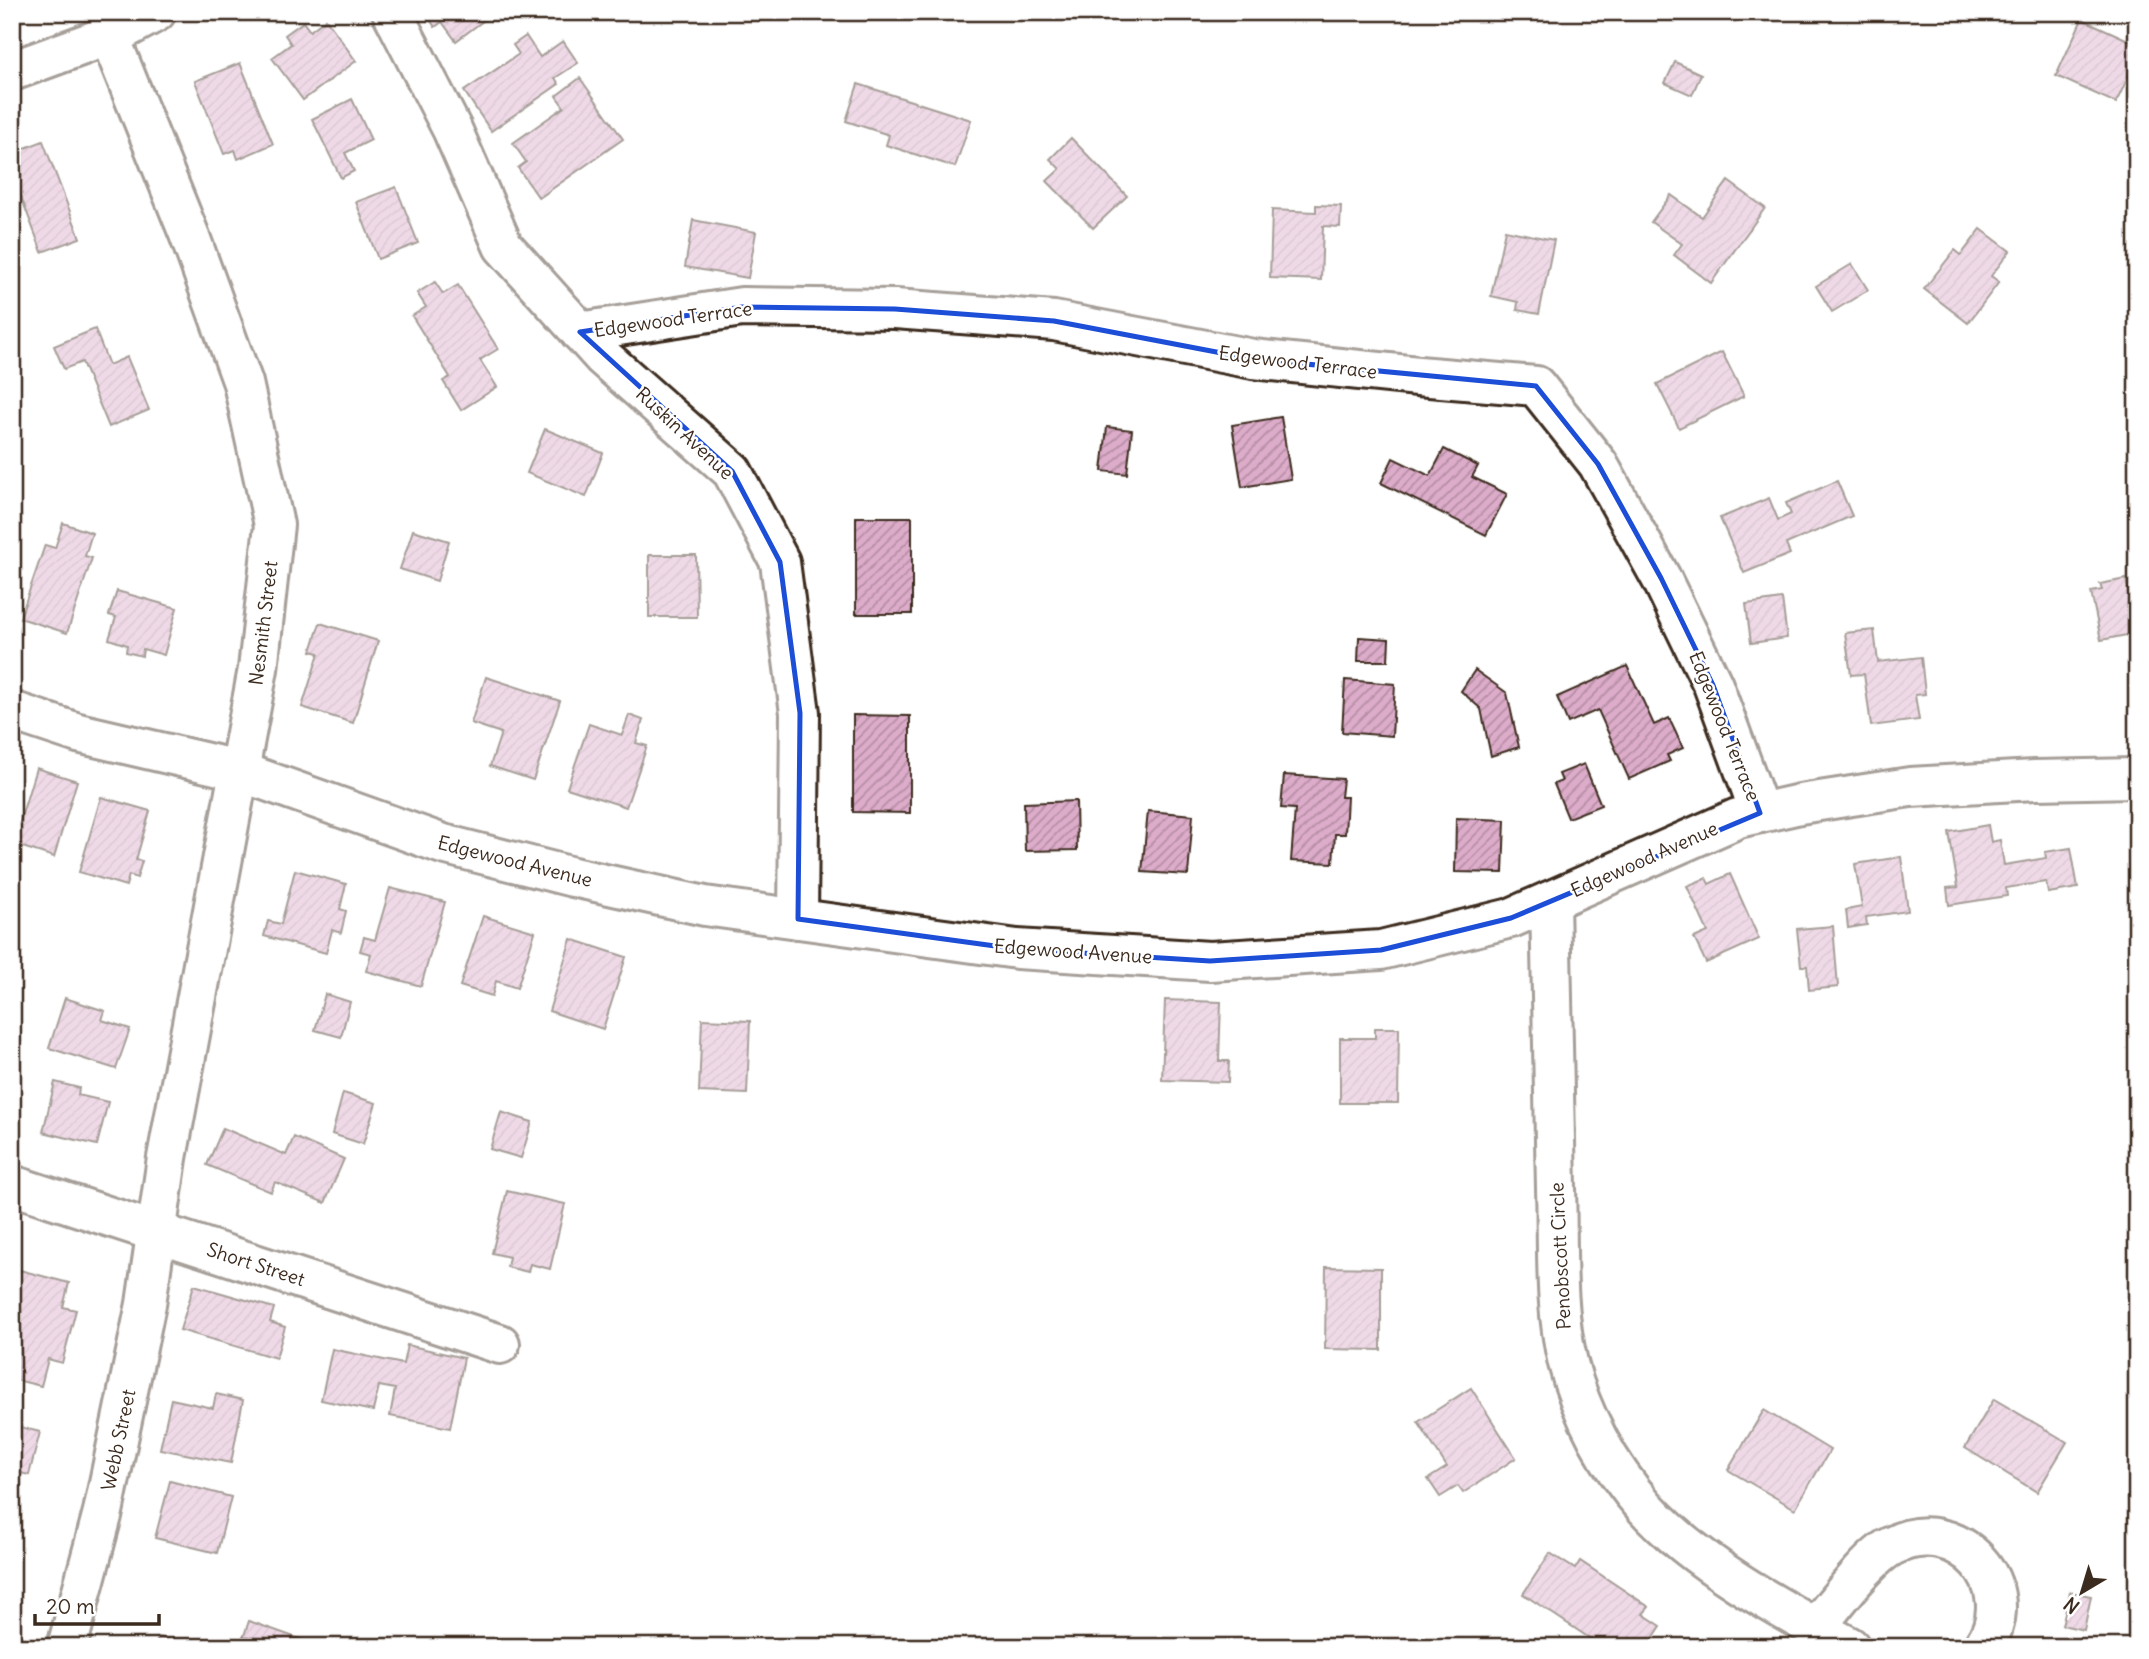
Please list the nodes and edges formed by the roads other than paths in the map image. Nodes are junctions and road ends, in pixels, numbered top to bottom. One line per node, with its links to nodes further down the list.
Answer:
1 (156, 12): 3 (street)
2 (392, 12): 5 (street, Ruskin Avenue)
3 (109, 35): 4 (street); 7 (street, Nesmith Street)
4 (12, 71)
5 (580, 332): 9 (street, Edgewood Terrace); 11 (street, Ruskin Avenue)
6 (12, 711): 7 (street, Edgewood Avenue)
7 (240, 772): 11 (street, Edgewood Avenue); 13 (street, Nesmith Street)
8 (2137, 778): 9 (street, Edgewood Avenue)
9 (1760, 813): 10 (street, Edgewood Avenue)
10 (1550, 901): 11 (street, Edgewood Avenue); 15 (street, Penobscott Circle)
11 (798, 919)
12 (12, 1185): 13 (street, Short Street)
13 (157, 1231): 14 (street, Short Street); 16 (street, Webb Street)
14 (500, 1344)
15 (1815, 1628): 17 (street, Penobscott Circle); 18 (street)
16 (67, 1647)
17 (1850, 1647)
18 (1983, 1647)

